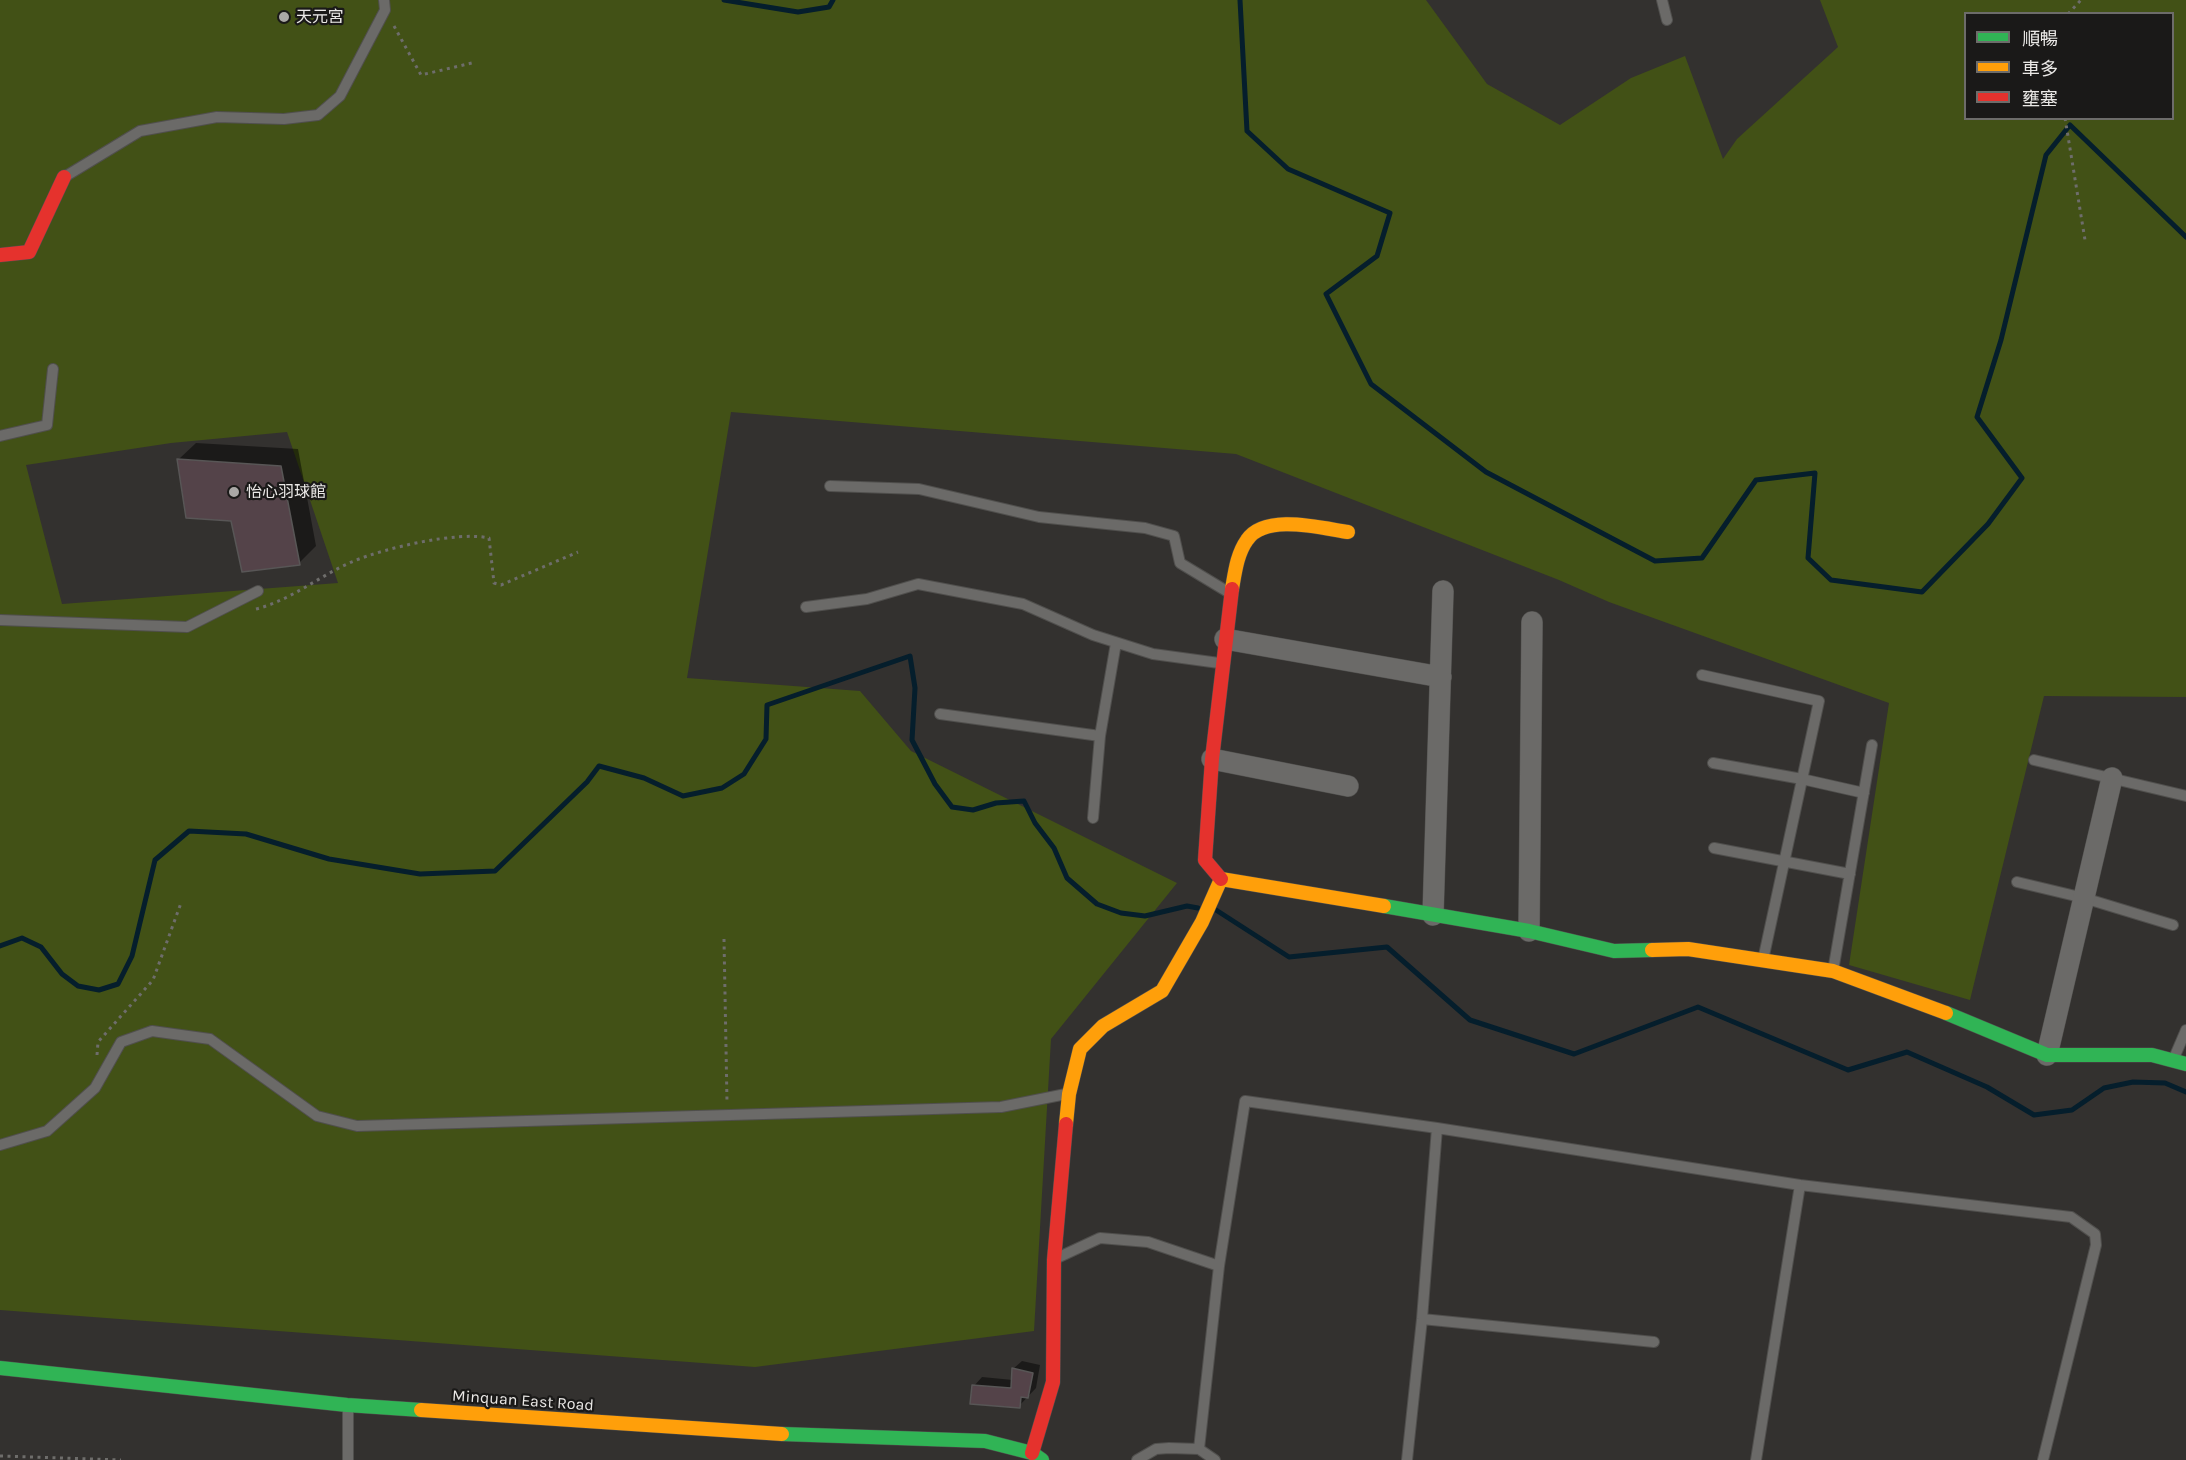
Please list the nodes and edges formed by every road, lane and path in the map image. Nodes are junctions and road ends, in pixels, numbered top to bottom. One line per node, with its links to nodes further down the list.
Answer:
1 (1662, 0): 5 (lane)
2 (2081, 0): 4 (path)
3 (385, 5): 6 (path); 8 (lane)
4 (2070, 12)
5 (1667, 21)
6 (476, 62)
7 (2065, 120): 9 (path)
8 (64, 177): 10 (street)
9 (2085, 240)
10 (0, 255)
11 (53, 369): 12 (lane)
12 (0, 436)
13 (830, 486): 18 (lane)
14 (1348, 532): 18 (street)
15 (578, 552): 20 (path)
16 (258, 591): 21 (lane)
17 (1443, 591): 27 (street)
18 (1231, 594): 23 (street)
19 (806, 607): 24 (lane)
20 (253, 610)
21 (0, 620)
22 (1532, 622): 49 (street)
23 (1225, 639): 25 (street); 27 (street)
24 (1116, 643): 25 (lane); 29 (lane)
25 (1223, 664): 31 (street)
26 (1702, 675): 35 (lane)
27 (1441, 677): 47 (street)
28 (940, 714): 29 (lane)
29 (1100, 736): 39 (lane)
30 (1872, 745): 37 (lane)
31 (1212, 759): 36 (street); 43 (street)
32 (2034, 760): 34 (lane)
33 (1713, 763): 35 (lane)
34 (2112, 778): 38 (lane); 45 (street)
35 (1802, 779): 37 (lane); 41 (lane)
36 (1348, 786)
37 (1864, 794): 42 (lane)
38 (2186, 795)
39 (1092, 818)
40 (1714, 848): 41 (lane)
41 (1784, 862): 42 (lane); 51 (lane)
42 (1850, 874): 52 (lane)
43 (1221, 879): 47 (street); 57 (street)
44 (2017, 882): 45 (lane)
45 (2084, 898): 48 (lane); 54 (street)
46 (182, 903): 56 (path)
47 (1433, 915): 49 (street)
48 (2173, 925)
49 (1529, 931): 51 (street)
50 (724, 939): 58 (path)
51 (1762, 960): 52 (street)
52 (1833, 971): 54 (street)
53 (2186, 1030): 55 (lane)
54 (2047, 1055): 55 (street)
55 (2179, 1062)
56 (95, 1088): 58 (lane); 60 (lane)
57 (1070, 1094): 58 (lane); 62 (street)
58 (727, 1115)
59 (1437, 1128): 61 (lane); 63 (lane); 64 (lane)
60 (0, 1145)
61 (1800, 1185): 76 (lane); 77 (lane)
62 (1054, 1260): 63 (lane); 70 (street)
63 (1219, 1266): 68 (lane)
64 (1422, 1319): 65 (lane); 75 (lane)
65 (1654, 1342)
66 (0, 1368): 67 (street, Minquan East Road)
67 (348, 1405): 70 (street, Minquan East Road); 72 (lane)
68 (1199, 1449): 73 (lane); 74 (lane)
69 (0, 1456): 71 (path)
70 (1037, 1457)
71 (121, 1460)
72 (348, 1460)
73 (1137, 1460)
74 (1215, 1460)
75 (1407, 1460)
76 (1756, 1460)
77 (2043, 1460)

